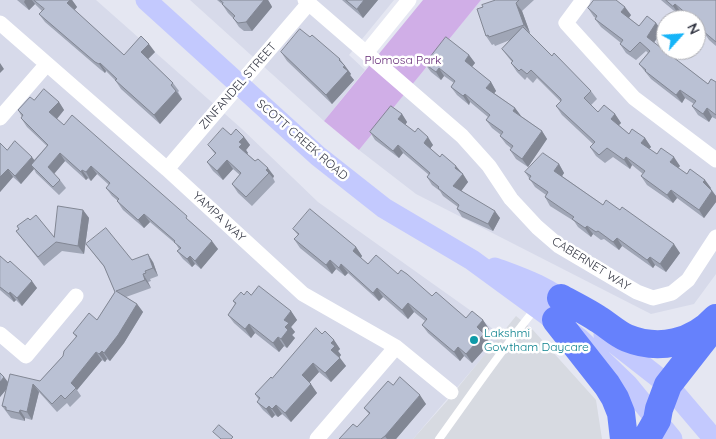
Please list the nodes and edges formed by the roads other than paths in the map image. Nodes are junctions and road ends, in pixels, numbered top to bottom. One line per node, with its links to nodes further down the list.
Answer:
1 (146, 0): 8 (main road, SCOTT CREEK ROAD)
2 (409, 0): 6 (street)
3 (583, 0): 10 (street)
4 (307, 1): 6 (street, CABERNET WAY); 8 (street, ZINFANDEL STREET)
5 (0, 22): 7 (street, YAMPA WAY)
6 (366, 53): 12 (street, CABERNET WAY)
7 (48, 64): 9 (street); 11 (street, YAMPA WAY)
8 (239, 85): 11 (street, ZINFANDEL STREET); 14 (main road, SCOTT CREEK ROAD)
9 (0, 118)
10 (716, 160)
11 (167, 169): 18 (street, YAMPA WAY)
12 (716, 237)
13 (76, 296): 17 (street)
14 (548, 302): 15 (highway); 19 (main road, SCOTT CREEK ROAD); 21 (main road, SCOTT CREEK ROAD); 23 (lane); 24 (highway)
15 (716, 318)
16 (716, 323): 19 (highway)
17 (0, 334)
18 (396, 347): 20 (street, YAMPA WAY); 22 (street)
19 (668, 385): 21 (highway); 25 (main road, SCOTT CREEK ROAD)
20 (451, 392)
21 (658, 433)
22 (317, 439)
23 (439, 439)
24 (624, 439)
25 (714, 439)

